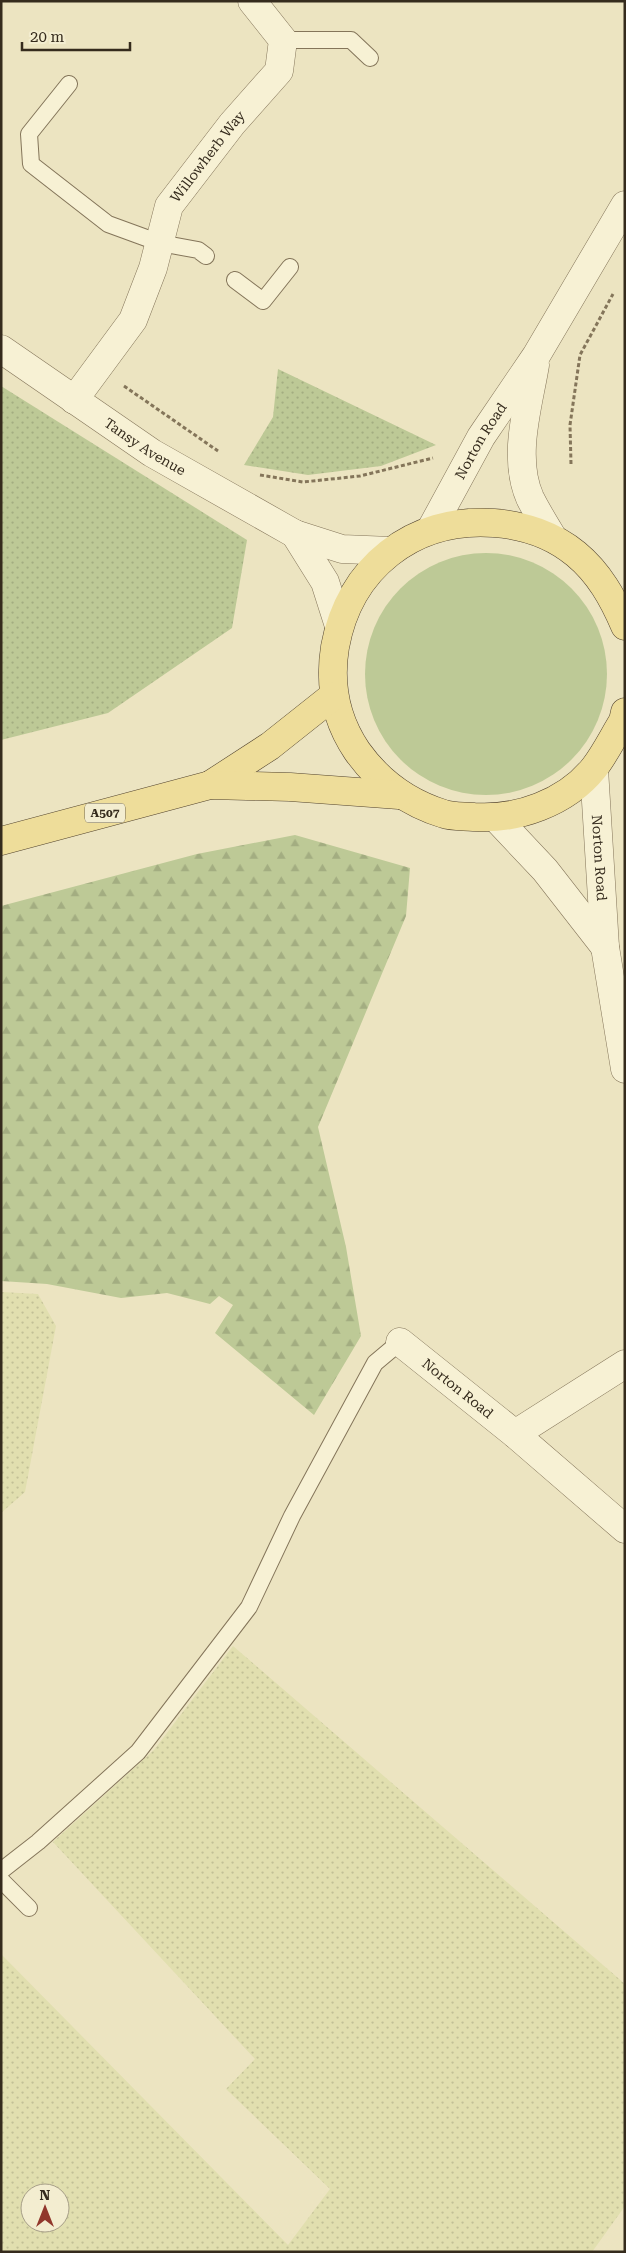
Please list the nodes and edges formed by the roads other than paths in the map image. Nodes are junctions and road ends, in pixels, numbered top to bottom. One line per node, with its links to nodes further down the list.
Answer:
1 (252, 1): 2 (street)
2 (284, 40): 3 (lane); 6 (street, Willowherb Way)
3 (370, 58)
4 (70, 84): 6 (lane)
5 (625, 205): 11 (street, Norton Road)
6 (160, 243): 7 (lane); 12 (street, Willowherb Way)
7 (206, 256)
8 (290, 267): 9 (lane)
9 (235, 280)
10 (1, 348): 12 (street, Tansy Avenue)
11 (536, 356): 13 (street, Norton Road); 15 (street, Norton Road)
12 (74, 400): 14 (street, Tansy Avenue)
13 (431, 530): 15 (main road); 16 (main road)
14 (295, 534): 16 (street, Tansy Avenue); 19 (street, Tansy Avenue)
15 (553, 538): 17 (main road)
16 (391, 551): 19 (main road)
17 (595, 573): 18 (main road); 20 (main road)
18 (625, 581)
19 (339, 626): 21 (main road)
20 (625, 626)
21 (334, 696): 24 (main road, A507); 25 (main road)
22 (624, 718): 23 (main road)
23 (594, 769): 26 (main road); 28 (street, Norton Road)
24 (210, 785): 25 (main road, A507); 27 (main road, A507)
25 (399, 795): 26 (main road)
26 (496, 818): 28 (street, Norton Road)
27 (1, 841)
28 (605, 947): 29 (street, Norton Road)
29 (625, 1069)
30 (400, 1342): 32 (street, Norton Road); 34 (lane)
31 (625, 1364): 32 (street)
32 (515, 1434): 33 (street, Norton Road)
33 (625, 1529)
34 (1, 1871)
35 (1, 1880): 36 (lane)
36 (29, 1908)

